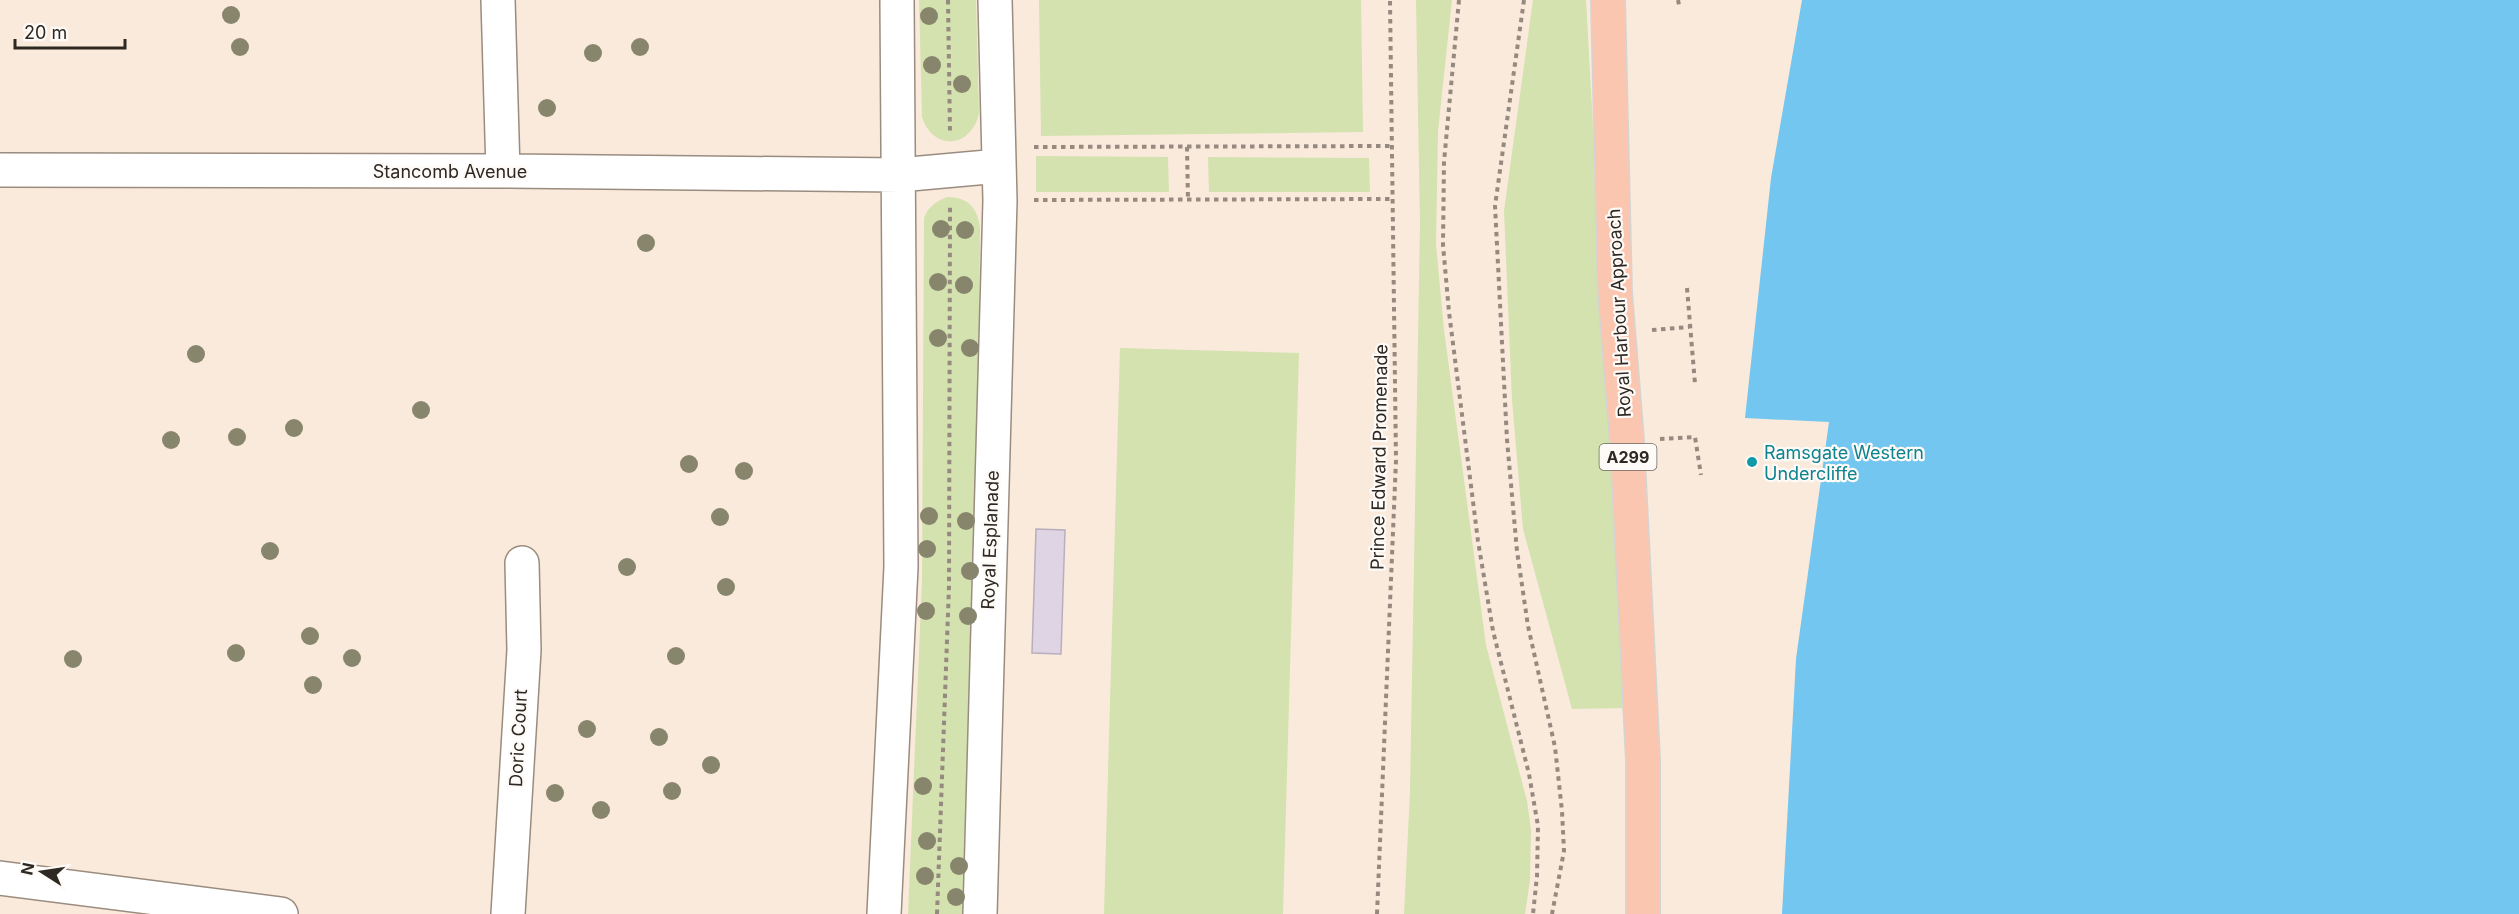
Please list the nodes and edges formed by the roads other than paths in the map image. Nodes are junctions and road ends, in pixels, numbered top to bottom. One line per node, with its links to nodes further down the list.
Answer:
1 (498, 0): 7 (street)
2 (897, 0): 8 (street)
3 (995, 0): 5 (street, Royal Esplanade)
4 (1608, 0): 15 (highway, Royal Harbour Approach / A299)
5 (999, 157): 8 (street); 14 (street, Royal Esplanade)
6 (0, 170): 7 (street, Stancomb Avenue)
7 (503, 171): 8 (street, Stancomb Avenue)
8 (899, 175): 13 (street)
9 (522, 563): 12 (street, Doric Court)
10 (0, 878): 11 (street)
11 (281, 914)
12 (508, 914)
13 (884, 914)
14 (980, 914)
15 (1643, 914)

